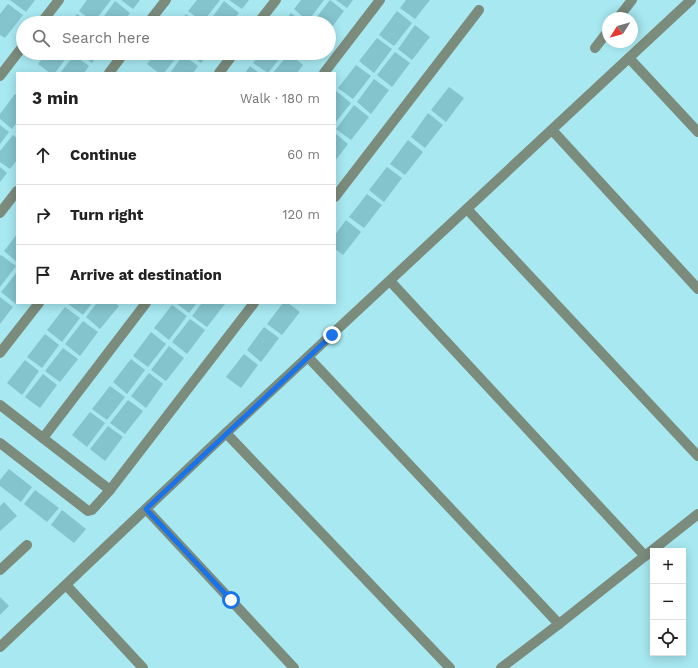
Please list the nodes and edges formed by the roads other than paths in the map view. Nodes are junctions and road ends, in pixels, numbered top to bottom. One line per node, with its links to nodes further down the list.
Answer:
1 (59, 0): 9 (street)
2 (166, 0): 10 (street)
3 (276, 0): 11 (street)
4 (380, 0): 15 (street)
5 (632, 0): 8 (street)
6 (691, 0): 16 (street)
7 (479, 10): 27 (street)
8 (623, 12)
9 (46, 16)
10 (153, 16)
11 (263, 16)
12 (602, 39): 13 (street)
13 (595, 48)
14 (16, 55): 23 (street)
15 (336, 57)
16 (629, 58): 24 (street); 25 (street)
17 (119, 60): 20 (street)
18 (229, 60): 21 (street)
19 (334, 60): 22 (street)
20 (110, 72)
21 (220, 72)
22 (325, 72)
23 (0, 76)
24 (552, 130): 28 (street); 31 (street)
25 (698, 132)
26 (16, 192): 29 (street)
27 (336, 196)
28 (467, 209): 30 (street); 41 (street)
29 (0, 213)
30 (390, 281): 36 (street); 46 (street)
31 (698, 289)
32 (38, 304): 35 (street)
33 (145, 304): 39 (street)
34 (253, 304): 42 (street)
35 (0, 353)
36 (308, 356): 38 (street); 49 (street)
37 (0, 405): 39 (street)
38 (226, 433): 43 (street); 53 (street)
39 (43, 438): 42 (street)
40 (0, 443): 42 (street)
41 (698, 456)
42 (110, 490)
43 (146, 509): 48 (street); 52 (street)
44 (698, 514): 46 (street)
45 (27, 545): 47 (street)
46 (645, 556): 49 (street)
47 (0, 570)
48 (66, 585): 50 (street); 51 (street)
49 (559, 624): 54 (street)
50 (0, 647)
51 (144, 668)
52 (294, 668)
53 (450, 668)
54 (500, 668)

